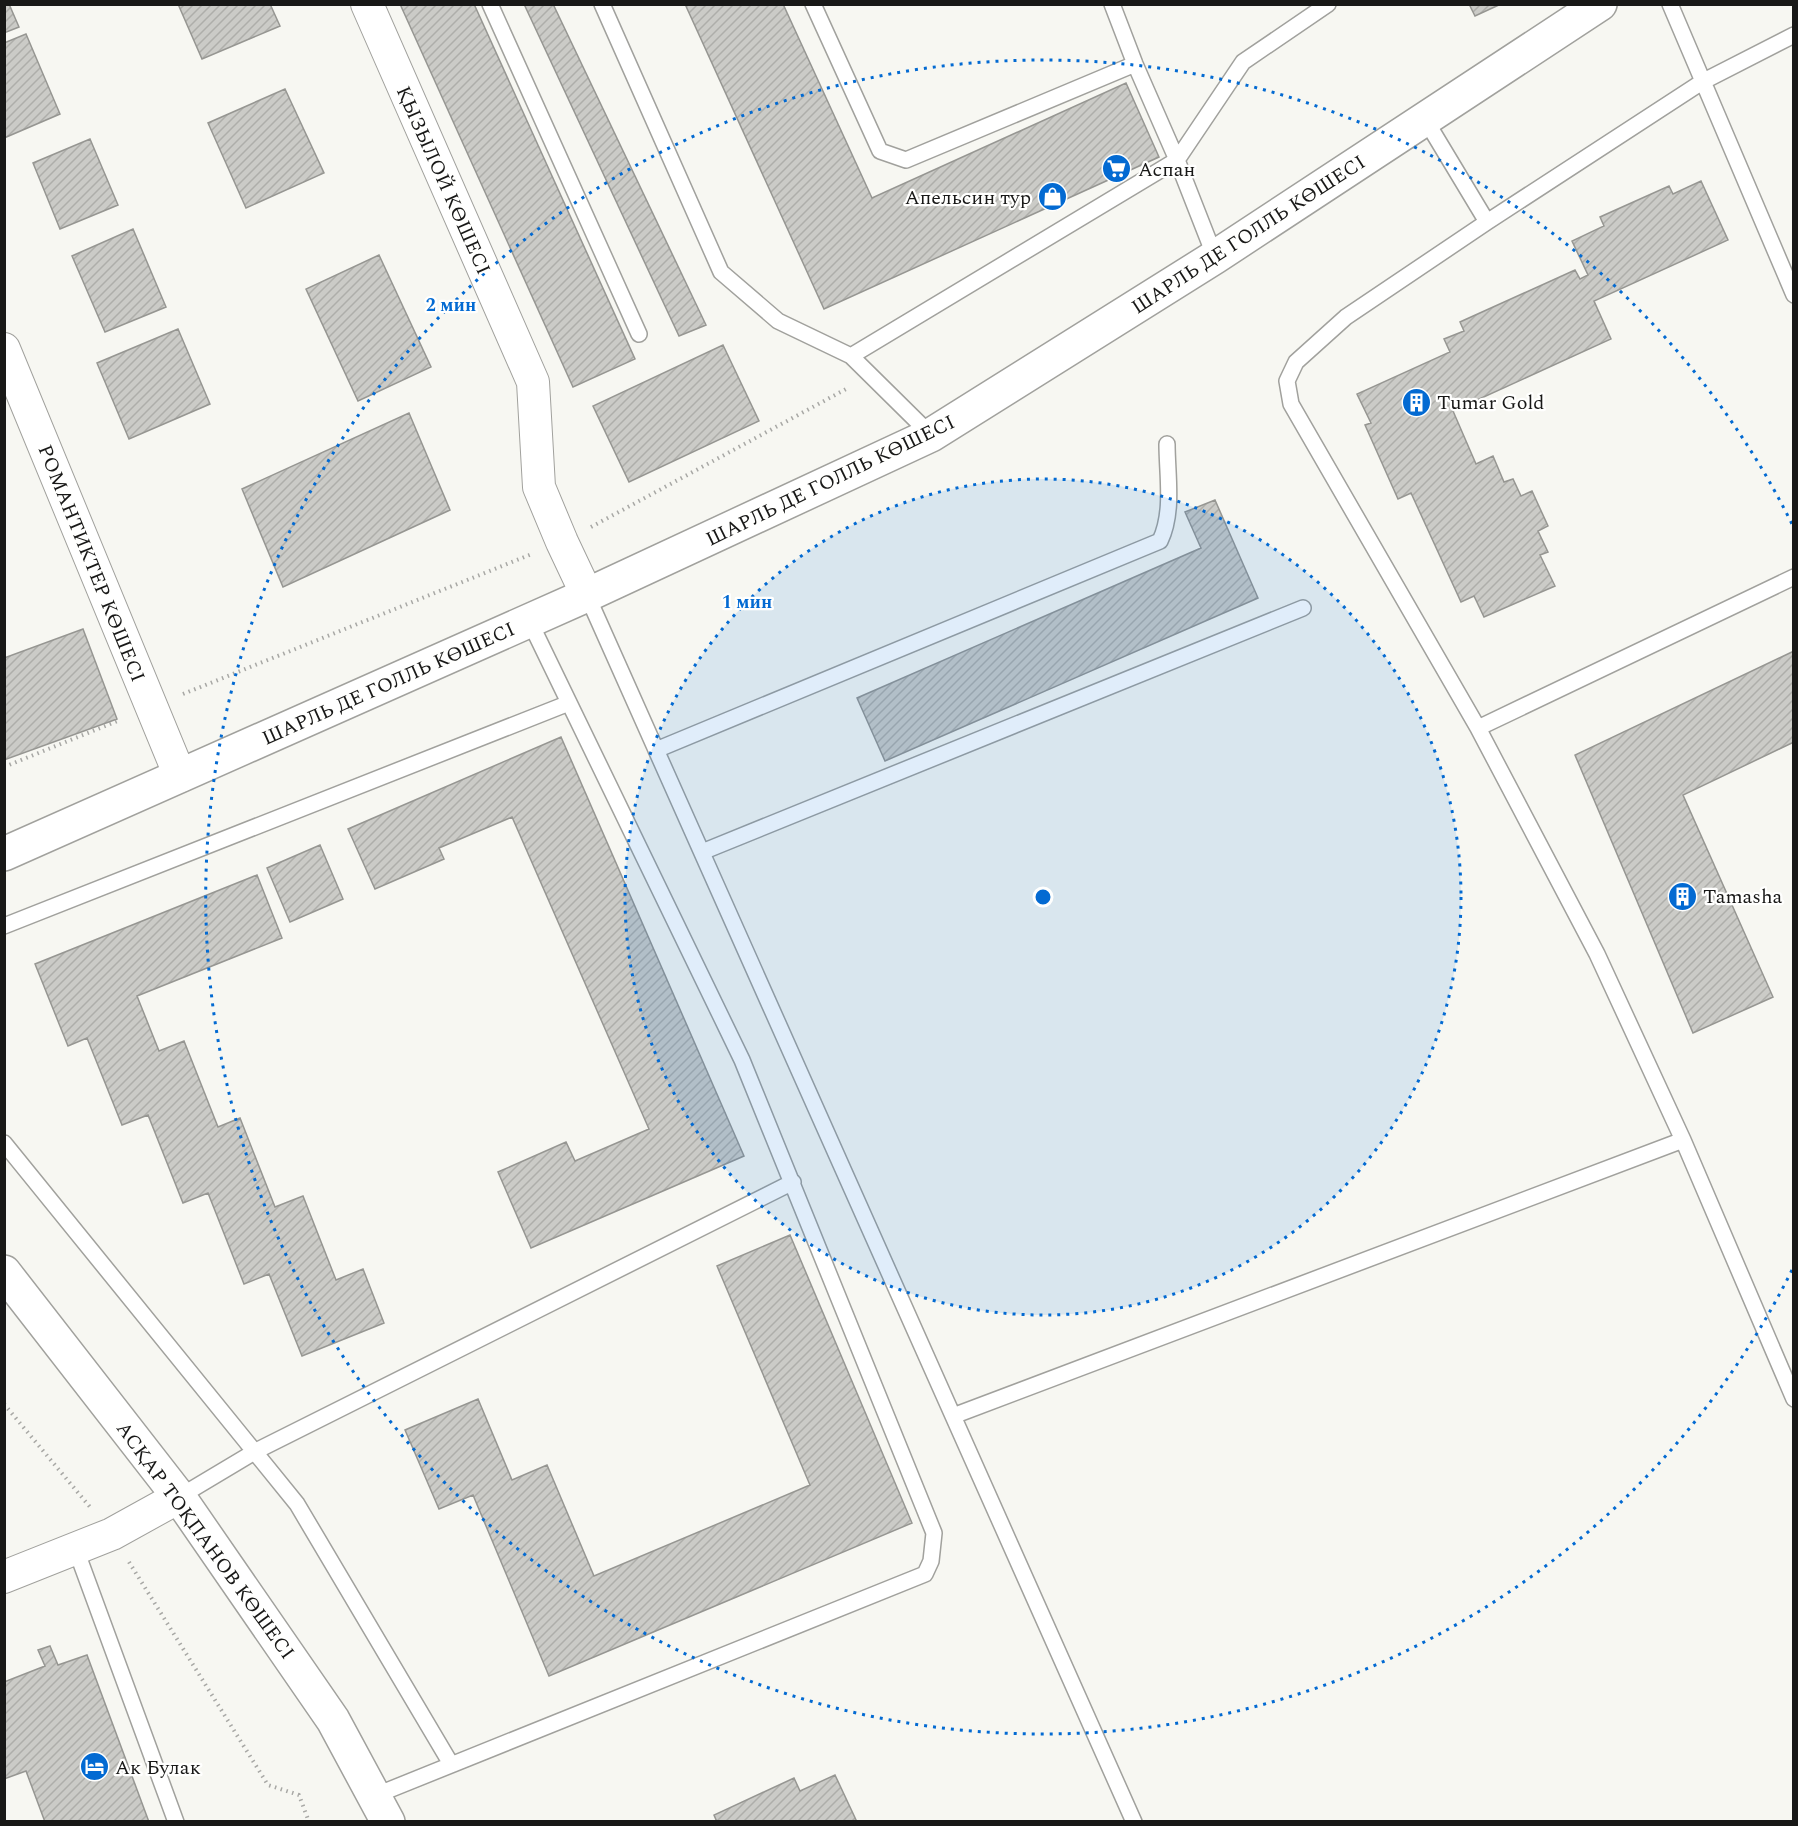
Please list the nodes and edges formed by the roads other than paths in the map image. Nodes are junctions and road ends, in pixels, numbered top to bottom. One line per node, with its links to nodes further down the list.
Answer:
1 (367, 4): 23 (street, ҚЫЗЫЛОЙ КӨШЕСІ)
2 (490, 4): 17 (lane)
3 (602, 4): 19 (lane)
4 (813, 4): 10 (lane)
5 (1112, 4): 10 (lane)
6 (1328, 4): 13 (lane)
7 (1600, 4): 12 (street, ШАРЛЬ ДЕ ГОЛЛЬ КӨШЕСІ)
8 (1670, 4): 11 (lane)
9 (1794, 35): 11 (lane)
10 (1135, 64): 13 (lane)
11 (1702, 82): 14 (lane); 16 (lane)
12 (1425, 119): 14 (lane); 15 (street, ШАРЛЬ ДЕ ГОЛЛЬ КӨШЕСІ)
13 (1177, 160): 15 (lane); 19 (lane)
14 (1486, 222): 27 (lane)
15 (1215, 257): 20 (street, ШАРЛЬ ДЕ ГОЛЛЬ КӨШЕСІ)
16 (1794, 295)
17 (639, 334)
18 (4, 350): 29 (street, РОМАНТИКТЕР КӨШЕСІ)
19 (851, 356): 20 (lane)
20 (931, 435): 23 (street, ШАРЛЬ ДЕ ГОЛЛЬ КӨШЕСІ)
21 (1167, 444): 28 (lane)
22 (1794, 577): 27 (lane)
23 (587, 595): 25 (street, ШАРЛЬ ДЕ ГОЛЛЬ КӨШЕСІ); 28 (lane)
24 (1303, 608): 30 (lane)
25 (530, 620): 26 (lane); 29 (street, ШАРЛЬ ДЕ ГОЛЛЬ КӨШЕСІ)
26 (569, 703): 32 (lane); 35 (lane)
27 (1478, 728): 33 (lane)
28 (657, 750): 30 (lane)
29 (180, 776): 31 (street, ШАРЛЬ ДЕ ГОЛЛЬ КӨШЕСІ)
30 (702, 852): 38 (lane)
31 (4, 854)
32 (4, 926)
33 (1683, 1140): 37 (lane); 38 (lane)
34 (4, 1143): 39 (lane)
35 (793, 1182): 39 (lane); 43 (lane)
36 (4, 1272): 40 (street, АСҚАР ТОҚПАНОВ КӨШЕСІ)
37 (1794, 1400)
38 (953, 1416): 46 (lane)
39 (256, 1451): 40 (lane); 43 (lane)
40 (179, 1497): 41 (street); 44 (street, АСҚАР ТОҚПАНОВ КӨШЕСІ)
41 (75, 1547): 42 (street); 45 (lane)
42 (4, 1577)
43 (451, 1764): 44 (lane)
44 (381, 1809)
45 (176, 1821)
46 (1134, 1821)

